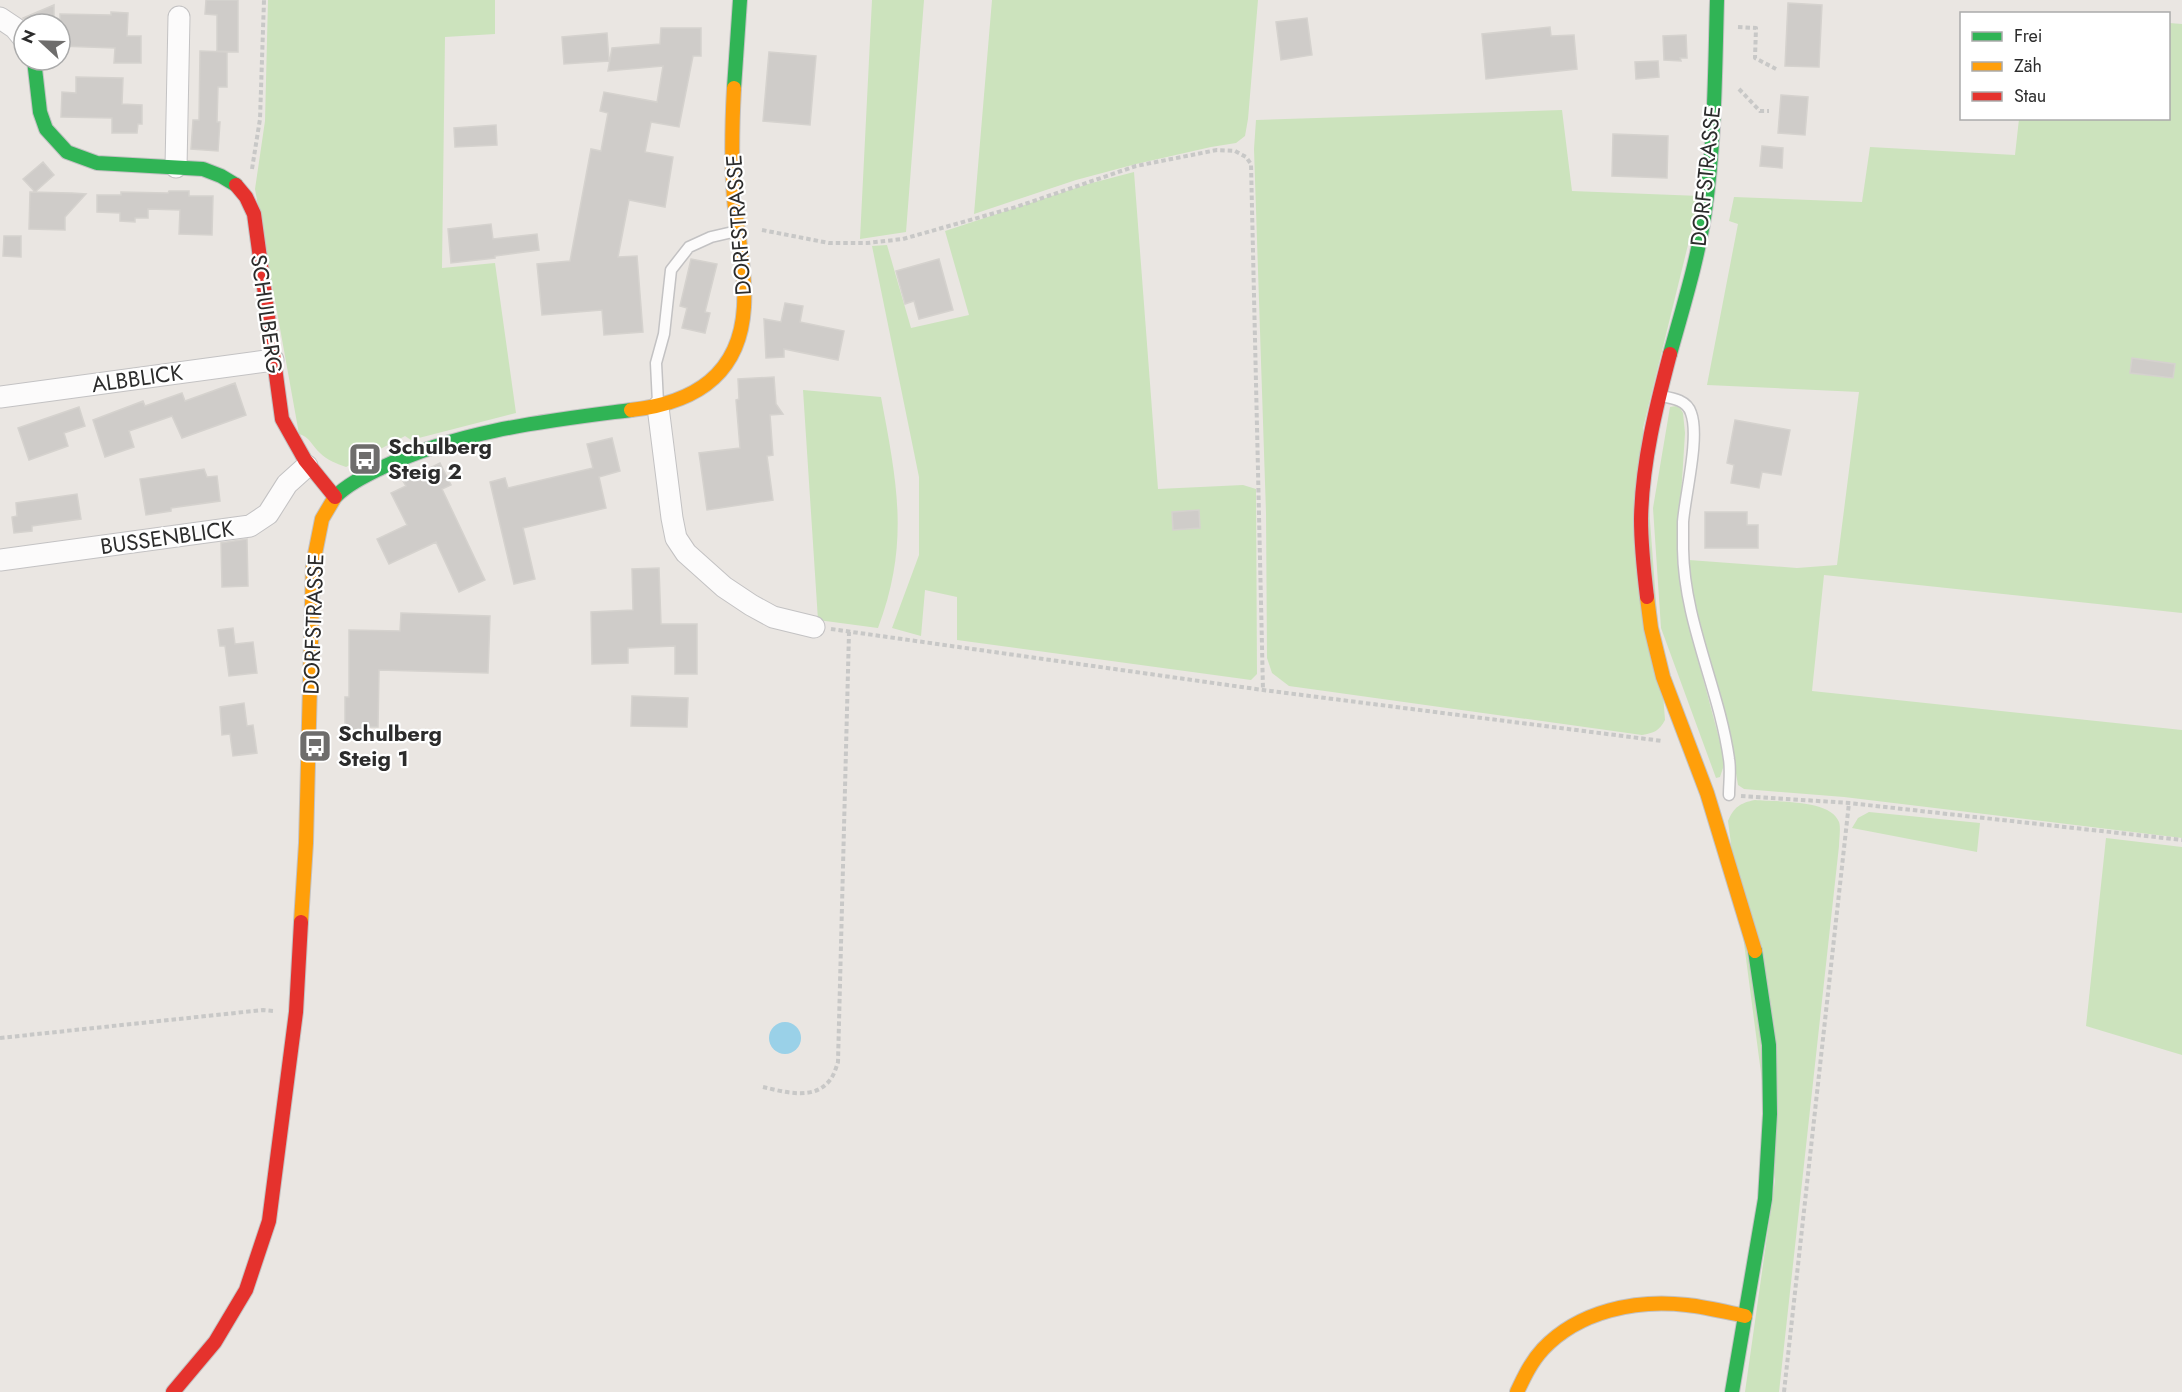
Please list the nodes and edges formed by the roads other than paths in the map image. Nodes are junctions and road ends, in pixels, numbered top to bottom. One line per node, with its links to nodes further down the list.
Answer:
1 (740, 0): 6 (street, DORFSTRASSE)
2 (1717, 0): 8 (street, DORFSTRASSE)
3 (179, 17): 5 (street)
4 (35, 72): 5 (street)
5 (176, 167): 7 (street, SCHULBERG)
6 (738, 231): 10 (lane); 10 (street, DORFSTRASSE)
7 (273, 360): 9 (street, ALBBLICK); 11 (street, SCHULBERG)
8 (1659, 395): 15 (lane); 16 (street, DORFSTRASSE)
9 (0, 397)
10 (658, 407): 12 (street, DORFSTRASSE); 14 (street)
11 (307, 466): 12 (street, SCHULBERG); 13 (street, BUSSENBLICK)
12 (335, 496): 17 (street, DORFSTRASSE)
13 (0, 560)
14 (814, 627)
15 (1729, 795)
16 (1745, 1316): 18 (street); 19 (street, DORFSTRASSE)
17 (173, 1392)
18 (1517, 1392)
19 (1732, 1392)

